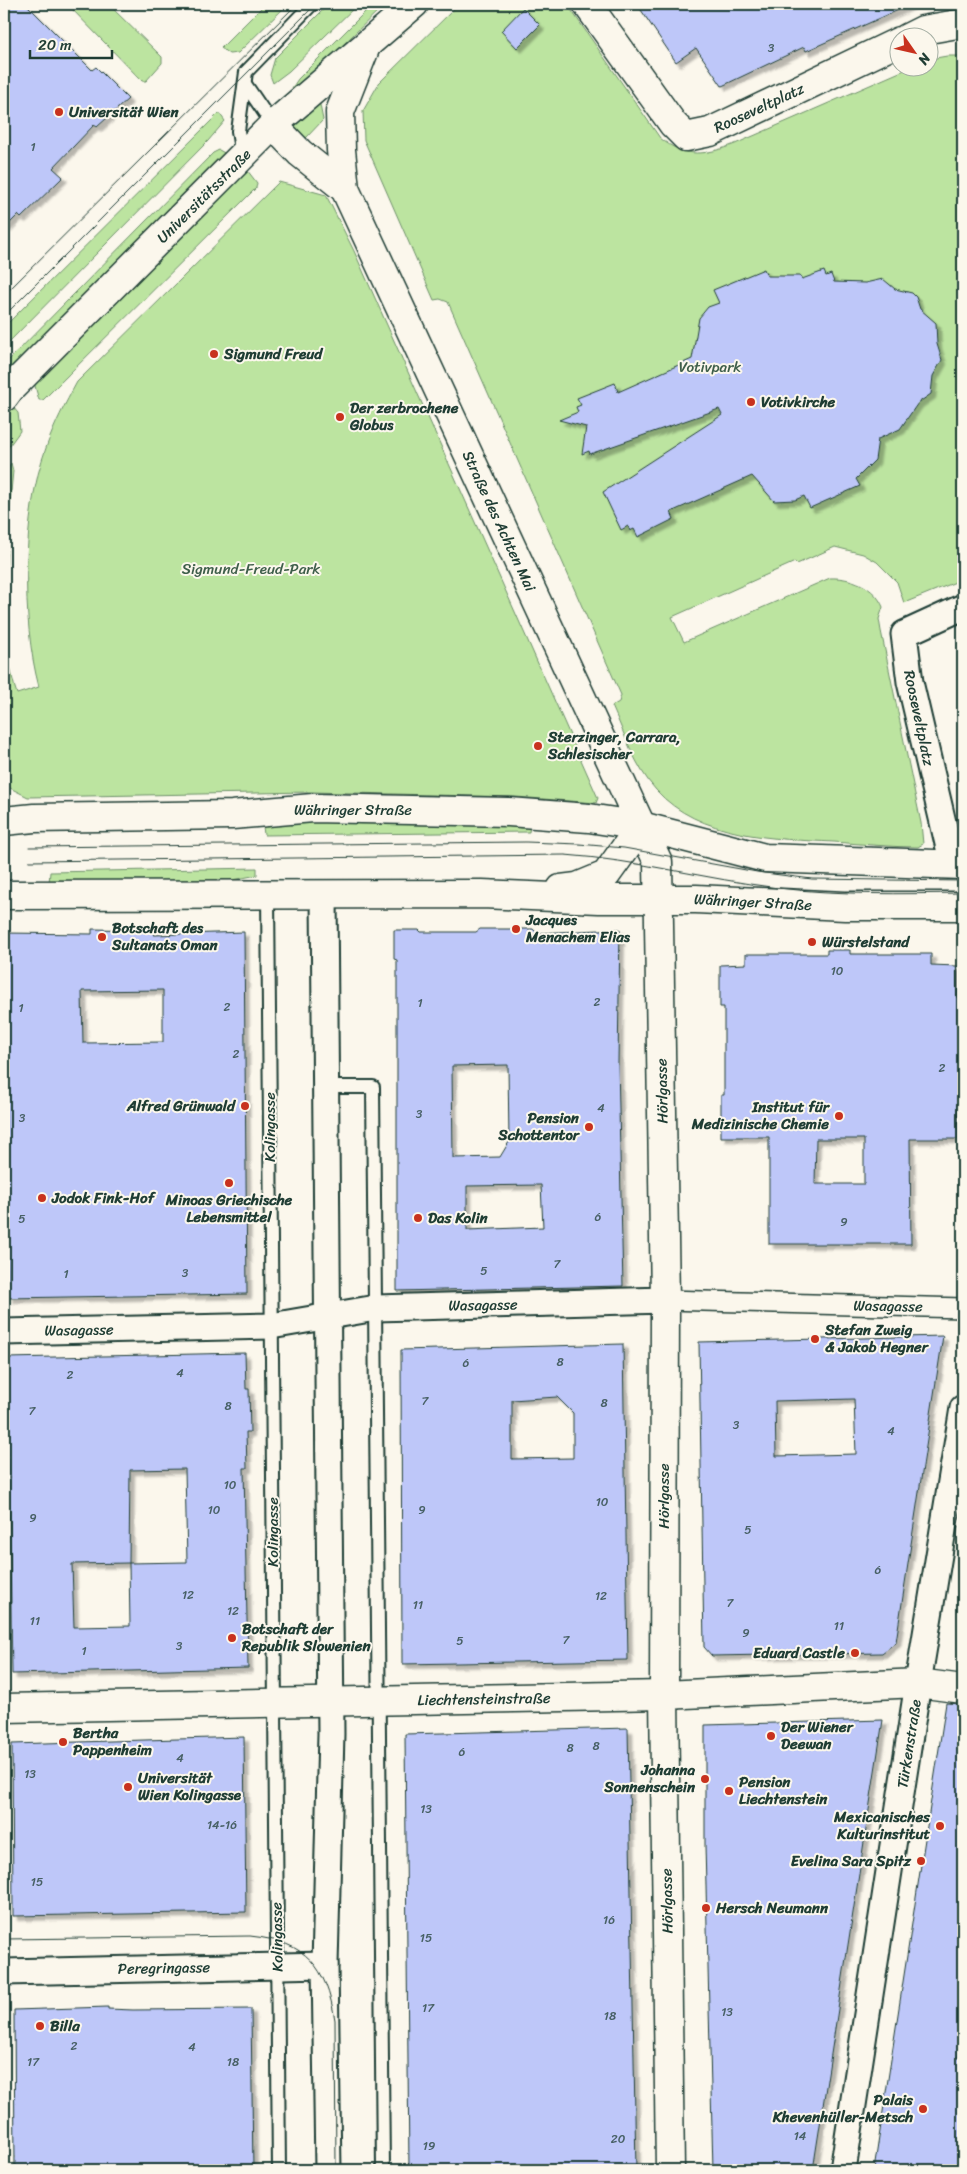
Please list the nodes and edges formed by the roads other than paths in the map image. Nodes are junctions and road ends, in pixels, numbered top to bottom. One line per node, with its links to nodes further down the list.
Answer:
1 (312, 4): 8 (lane)
2 (414, 4): 6 (main road, Universitätsstraße)
3 (587, 4): 7 (main road, Rooseveltplatz)
4 (963, 23): 5 (main road)
5 (934, 28)
6 (366, 46): 9 (main road, Universitätsstraße); 11 (main road, Straße des Achten Mai)
7 (890, 46)
8 (245, 84): 9 (lane); 10 (lane)
9 (273, 125): 10 (main road, Universitätsstraße); 11 (main road, Straße des Achten Mai)
10 (242, 156): 12 (main road, Universitätsstraße)
11 (345, 189): 15 (main road, Straße des Achten Mai)
12 (4, 397)
13 (963, 606): 16 (street, Rooseveltplatz)
14 (4, 821): 15 (main road, Währinger Straße)
15 (641, 826): 16 (main road, Währinger Straße); 18 (main road, Währinger Straße); 21 (main road, Hörlgasse)
16 (958, 865)
17 (268, 894): 19 (main road, Währinger Straße); 20 (main road, Währinger Straße); 28 (lane, Kolingasse)
18 (482, 894): 20 (main road, Währinger Straße); 21 (main road, Währinger Straße)
19 (4, 895)
20 (324, 895): 23 (street)
21 (658, 898): 22 (main road, Währinger Straße); 24 (main road, Hörlgasse)
22 (963, 906)
23 (326, 1087): 25 (lane); 27 (street)
24 (665, 1300): 25 (street, Wasagasse); 26 (street, Wasagasse); 33 (main road, Hörlgasse)
25 (376, 1308): 27 (street, Wasagasse); 34 (lane)
26 (963, 1308)
27 (328, 1316): 28 (street, Wasagasse); 35 (street)
28 (271, 1326): 29 (street, Wasagasse); 36 (lane, Kolingasse)
29 (4, 1332)
30 (963, 1408): 31 (street, Türkenstraße)
31 (918, 1683): 32 (main road, Liechtensteinstraße); 33 (main road, Liechtensteinstraße); 45 (street, Türkenstraße)
32 (963, 1689)
33 (664, 1695): 34 (main road, Liechtensteinstraße); 44 (main road, Hörlgasse)
34 (379, 1701): 35 (main road, Liechtensteinstraße); 43 (lane)
35 (330, 1702): 36 (main road, Liechtensteinstraße); 39 (street)
36 (275, 1703): 37 (main road, Liechtensteinstraße); 38 (lane, Kolingasse)
37 (4, 1708)
38 (277, 1965): 39 (street, Peregringasse); 40 (street, Peregringasse); 41 (lane, Kolingasse)
39 (325, 1965): 42 (street)
40 (4, 1972)
41 (279, 2170)
42 (328, 2170)
43 (383, 2170)
44 (670, 2170)
45 (843, 2170)

